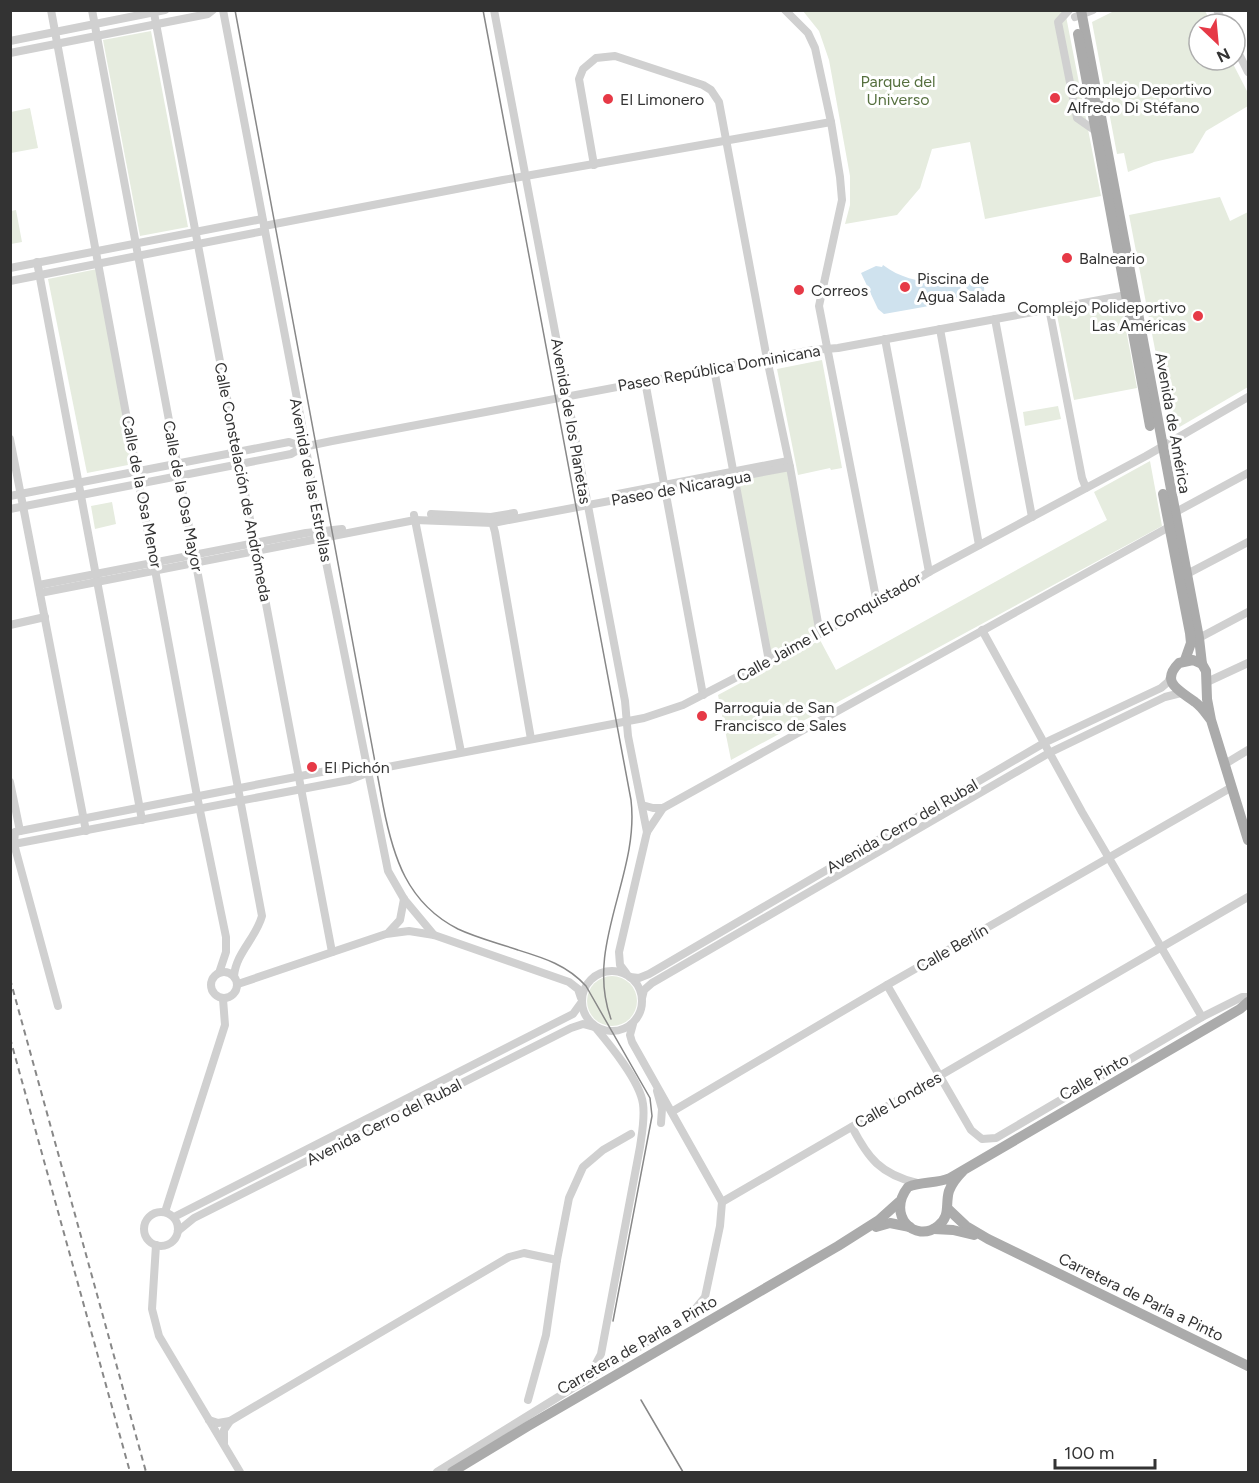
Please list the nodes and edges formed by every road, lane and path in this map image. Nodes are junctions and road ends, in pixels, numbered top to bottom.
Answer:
1 (51, 10) edge
2 (92, 10) edge
3 (165, 10) edge
4 (213, 10) edge
5 (223, 10) edge
6 (494, 10) edge
7 (785, 10) edge
8 (1093, 10) edge
9 (154, 13) junction
10 (1076, 13) edge
11 (95, 24) junction
12 (156, 24) junction
13 (56, 32) junction
14 (97, 36) junction
15 (10, 40) edge
16 (57, 44) junction
17 (10, 53) edge
18 (831, 122) junction
19 (1096, 132) junction
20 (727, 141) junction
21 (594, 165) junction
22 (526, 176) junction
23 (263, 225) junction
24 (195, 232) junction
25 (136, 243) junction
26 (198, 244) junction
27 (96, 251) junction
28 (138, 256) junction
29 (37, 262) junction
30 (99, 264) junction
31 (10, 268) edge
32 (40, 275) junction
33 (10, 281) edge
34 (1130, 294) junction
35 (1049, 308) junction
36 (995, 319) junction
37 (940, 329) junction
38 (885, 339) junction
39 (829, 348) junction
40 (766, 359) junction
41 (714, 369) junction
42 (645, 381) junction
43 (567, 396) junction
44 (1248, 397) edge
45 (10, 439) edge
46 (304, 446) junction
47 (1158, 449) junction
48 (237, 452) junction
49 (177, 464) junction
50 (239, 464) junction
51 (789, 464) junction
52 (138, 471) junction
53 (1248, 473) edge
54 (734, 475) junction
55 (179, 476) junction
56 (78, 483) junction
57 (140, 483) junction
58 (665, 488) junction
59 (1086, 488) junction
60 (21, 494) junction
61 (81, 495) junction
62 (10, 496) edge
63 (587, 502) junction
64 (23, 506) junction
65 (10, 509) edge
66 (1174, 513) junction
67 (1032, 517) junction
68 (415, 518) junction
69 (492, 520) junction
70 (1169, 527) junction
71 (321, 536) junction
72 (1248, 542) edge
73 (979, 545) junction
74 (255, 548) junction
75 (195, 559) junction
76 (156, 567) junction
77 (929, 572) junction
78 (1187, 574) junction
79 (97, 579) junction
80 (39, 589) junction
81 (877, 603) junction
82 (1248, 612) edge
83 (45, 617) junction
84 (10, 624) edge
85 (982, 630) junction
86 (820, 634) junction
87 (1199, 638) junction
88 (1185, 660) junction
89 (769, 661) junction
90 (1248, 663) edge
91 (1203, 665) junction
92 (1228, 672) junction
93 (1172, 673) junction
94 (1206, 684) junction
95 (1182, 693) junction
96 (703, 694) junction
97 (1211, 720) junction
98 (626, 721) junction
99 (531, 739) junction
100 (1044, 743) junction
101 (1248, 750) edge
102 (461, 752) junction
103 (1049, 753) junction
104 (1225, 764) junction
105 (367, 770) junction
106 (298, 776) junction
107 (10, 782) edge
108 (1232, 787) junction
109 (239, 788) junction
110 (301, 790) junction
111 (197, 796) junction
112 (241, 801) junction
113 (642, 805) junction
114 (139, 807) junction
115 (663, 807) junction
116 (200, 809) junction
117 (83, 819) junction
118 (142, 820) junction
119 (17, 831) junction
120 (86, 831) junction
121 (647, 832) junction
122 (1248, 840) edge
123 (14, 844) junction
124 (1110, 857) junction
125 (1248, 897) edge
126 (404, 899) junction
127 (386, 934) junction
128 (434, 934) junction
129 (1162, 947) junction
130 (332, 952) junction
131 (219, 973) junction
132 (629, 976) junction
133 (236, 980) junction
134 (887, 985) junction
135 (1248, 997) edge
136 (642, 998) junction
137 (223, 999) junction
138 (581, 1000) junction
139 (58, 1006) dead end
140 (1246, 1006) edge
141 (1202, 1017) junction
142 (633, 1024) junction
143 (595, 1027) junction
144 (940, 1075) junction
145 (655, 1084) junction
146 (673, 1111) junction
147 (661, 1123) dead end
148 (852, 1127) junction
149 (642, 1128) junction
150 (631, 1134) junction
151 (641, 1141) junction
152 (963, 1171) junction
153 (899, 1177) junction
154 (917, 1183) junction
155 (932, 1184) junction
156 (900, 1200) junction
157 (722, 1202) junction
158 (948, 1205) junction
159 (165, 1212) junction
160 (174, 1217) junction
161 (910, 1227) junction
162 (933, 1229) junction
163 (178, 1231) junction
164 (988, 1239) junction
165 (156, 1245) junction
166 (838, 1246) junction
167 (557, 1260) junction
168 (687, 1319) dead end
169 (647, 1342) dead end
170 (1248, 1366) edge
171 (582, 1382) junction
172 (528, 1400) dead end
173 (209, 1420) junction
174 (230, 1421) junction
175 (224, 1446) junction
176 (240, 1473) edge
177 (437, 1473) edge
178 (452, 1473) edge

1 - 13 street, Calle de la Osa Menor
2 - 11 street, Calle de la Osa Mayor
3 - 9 street
4 - 12 street
5 - 23 street, Avenida de las Estrellas
6 - 22 street, Avenida de los Planetas
7 - 18 street
8 - 10 street
9 - 11 street
9 - 12 street, Calle Constelación de Andrómeda
10 - 19 main road, Avenida de América
10 - 19 street
10 - 34 main road, Avenida de América
11 - 13 street
11 - 14 street, Calle de la Osa Mayor
12 - 14 street
12 - 24 street, Calle Constelación de Andrómeda
13 - 15 street
13 - 16 street, Calle de la Osa Menor
14 - 16 street
14 - 25 street, Calle de la Osa Mayor
16 - 17 street
16 - 27 street, Calle de la Osa Menor
18 - 20 street
18 - 39 street
19 - 34 main road, Avenida de América
20 - 21 street
20 - 21 street
20 - 40 street
21 - 22 street
22 - 23 street
22 - 43 street, Avenida de los Planetas
23 - 24 street
23 - 26 street
23 - 46 street, Avenida de las Estrellas
24 - 25 street
24 - 26 street, Calle Constelación de Andrómeda
25 - 27 street
25 - 28 street, Calle de la Osa Mayor
26 - 28 street
26 - 48 street, Calle Constelación de Andrómeda
27 - 29 street
27 - 30 street, Calle de la Osa Menor
28 - 30 street
28 - 49 street, Calle de la Osa Mayor
29 - 31 street
29 - 32 street
30 - 32 street
30 - 52 street, Calle de la Osa Menor
32 - 33 street
32 - 56 street
34 - 35 street, Paseo República Dominicana
34 - 47 main road, Avenida de América
35 - 36 street, Paseo República Dominicana
35 - 59 street
36 - 37 street, Paseo República Dominicana
36 - 67 street
37 - 38 street, Paseo República Dominicana
37 - 73 street
38 - 39 street, Paseo República Dominicana
38 - 77 street
39 - 40 street, Paseo República Dominicana
39 - 81 street
40 - 41 street, Paseo República Dominicana
40 - 51 street
41 - 42 street, Paseo República Dominicana
41 - 54 street
42 - 43 street, Paseo República Dominicana
42 - 58 street
43 - 46 street, Paseo República Dominicana
43 - 63 street, Avenida de los Planetas
44 - 47 street, Calle Jaime I El Conquistador
45 - 60 street
46 - 48 street, Paseo República Dominicana
46 - 50 street, Paseo República Dominicana
46 - 71 street, Avenida de las Estrellas
47 - 59 street, Calle Jaime I El Conquistador
47 - 66 main road, Avenida de América
47 - 70 main road, Avenida de América
48 - 49 street, Paseo República Dominicana
48 - 50 street, Calle Constelación de Andrómeda
49 - 52 street, Paseo República Dominicana
49 - 55 street, Calle de la Osa Mayor
50 - 55 street, Paseo República Dominicana
50 - 74 street, Calle Constelación de Andrómeda
51 - 54 street, Paseo de Nicaragua
51 - 86 street
52 - 56 street, Paseo República Dominicana
52 - 57 street, Calle de la Osa Menor
53 - 66 street
54 - 58 street, Paseo de Nicaragua
54 - 89 street
55 - 57 street, Paseo República Dominicana
55 - 75 street, Calle de la Osa Mayor
56 - 60 street, Paseo República Dominicana
56 - 61 street
57 - 61 street, Paseo República Dominicana
57 - 76 street, Calle de la Osa Menor
58 - 63 street, Paseo de Nicaragua
58 - 96 street
59 - 67 street, Calle Jaime I El Conquistador
60 - 62 street, Paseo República Dominicana
60 - 64 street
61 - 64 street, Paseo República Dominicana
61 - 79 street
63 - 69 street, Paseo de Nicaragua
63 - 98 street, Avenida de los Planetas
64 - 65 street, Paseo República Dominicana
64 - 80 street
66 - 78 main road, Avenida de América
67 - 73 street, Calle Jaime I El Conquistador
68 - 69 street, Paseo de Nicaragua
68 - 71 street, Paseo de Nicaragua
68 - 102 street
69 - 99 street
70 - 85 street
70 - 88 main road, Avenida de América
71 - 74 street, Paseo de Nicaragua
71 - 105 street, Avenida de las Estrellas
72 - 78 street
73 - 77 street, Calle Jaime I El Conquistador
74 - 75 street, Paseo de Nicaragua
74 - 106 street, Calle Constelación de Andrómeda
75 - 76 street, Paseo de Nicaragua
75 - 109 street, Calle de la Osa Mayor
76 - 79 street, Paseo de Nicaragua
76 - 111 street, Calle de la Osa Menor
77 - 81 street, Calle Jaime I El Conquistador
78 - 87 main road, Avenida de América
79 - 80 street, Paseo de Nicaragua
79 - 114 street
80 - 83 street
81 - 86 street, Calle Jaime I El Conquistador
82 - 87 street
83 - 84 street
83 - 117 street
85 - 100 street
85 - 115 street
86 - 89 street, Calle Jaime I El Conquistador
87 - 91 main road, Avenida de América
88 - 91 main road
88 - 93 main road
89 - 96 street, Calle Jaime I El Conquistador
90 - 92 street
91 - 92 street
91 - 94 main road
92 - 94 street
93 - 95 main road
93 - 100 street, Avenida Cerro del Rubal
94 - 95 main road
94 - 97 main road
95 - 97 main road
95 - 103 street, Avenida Cerro del Rubal
96 - 98 street, Calle Jaime I El Conquistador
97 - 104 main road
98 - 99 street, Calle Jaime I El Conquistador
98 - 113 street, Avenida de los Planetas
99 - 102 street, Calle Jaime I El Conquistador
100 - 103 street
100 - 132 street, Avenida Cerro del Rubal
101 - 104 street
102 - 105 street, Calle Jaime I El Conquistador
103 - 124 street
103 - 136 street, Avenida Cerro del Rubal
104 - 108 main road
105 - 106 street, Calle Jaime I El Conquistador
105 - 110 street, Calle Jaime I El Conquistador
105 - 126 street, Avenida de las Estrellas
106 - 109 street, Calle Jaime I El Conquistador
106 - 110 street, Calle Constelación de Andrómeda
107 - 119 street
108 - 122 main road
108 - 124 street, Calle Berlín
109 - 111 street, Calle Jaime I El Conquistador
109 - 112 street, Calle de la Osa Mayor
110 - 112 street, Calle Jaime I El Conquistador
110 - 130 street, Calle Constelación de Andrómeda
111 - 114 street, Calle Jaime I El Conquistador
111 - 116 street, Calle de la Osa Menor
112 - 116 street, Calle Jaime I El Conquistador
112 - 133 street, Calle de la Osa Mayor
113 - 115 street
113 - 121 street, Avenida de los Planetas
114 - 117 street, Calle Jaime I El Conquistador
114 - 118 street
115 - 121 street
116 - 118 street, Calle Jaime I El Conquistador
116 - 131 street, Calle de la Osa Menor
117 - 119 street, Calle Jaime I El Conquistador
117 - 120 street
118 - 120 street, Calle Jaime I El Conquistador
119 - 123 street
120 - 123 street, Calle Jaime I El Conquistador
121 - 132 street
123 - 139 street
124 - 129 street
124 - 134 street, Calle Berlín
125 - 129 street, Calle Londres
126 - 127 street
126 - 128 street, Avenida de las Estrellas
127 - 128 street
127 - 130 street
128 - 138 street
129 - 141 street
129 - 144 street, Calle Londres
130 - 133 street
131 - 133 street
131 - 137 street
132 - 136 street
132 - 138 street
133 - 137 street
134 - 144 street
134 - 146 street, Calle Berlín
135 - 141 street
136 - 142 street
137 - 159 street
138 - 143 street
138 - 160 street, Avenida Cerro del Rubal
140 - 152 main road, Calle Pinto
141 - 144 street
142 - 143 street
142 - 145 street
143 - 149 street
143 - 163 street, Avenida Cerro del Rubal
144 - 148 street, Calle Londres
145 - 146 street
145 - 147 street
146 - 157 street
148 - 153 street
148 - 157 street, Calle Londres
149 - 150 street
149 - 151 street
150 - 151 street
150 - 167 street
151 - 171 street
152 - 155 main road, Calle Pinto
152 - 158 main road
153 - 154 street
153 - 156 street
154 - 155 main road
154 - 156 main road
155 - 158 main road
156 - 161 main road
156 - 166 main road, Carretera de Parla a Pinto
157 - 168 street
158 - 162 main road
158 - 164 main road, Carretera de Parla a Pinto
159 - 160 street
159 - 165 street
160 - 163 street
161 - 162 main road
161 - 166 main road, Carretera de Parla a Pinto
162 - 164 main road, Carretera de Parla a Pinto
163 - 165 street
164 - 170 main road, Carretera de Parla a Pinto
165 - 173 street
166 - 178 main road, Carretera de Parla a Pinto
167 - 172 street
167 - 174 street
169 - 171 street
171 - 177 street
173 - 174 street
173 - 175 street
174 - 175 street
175 - 176 street

